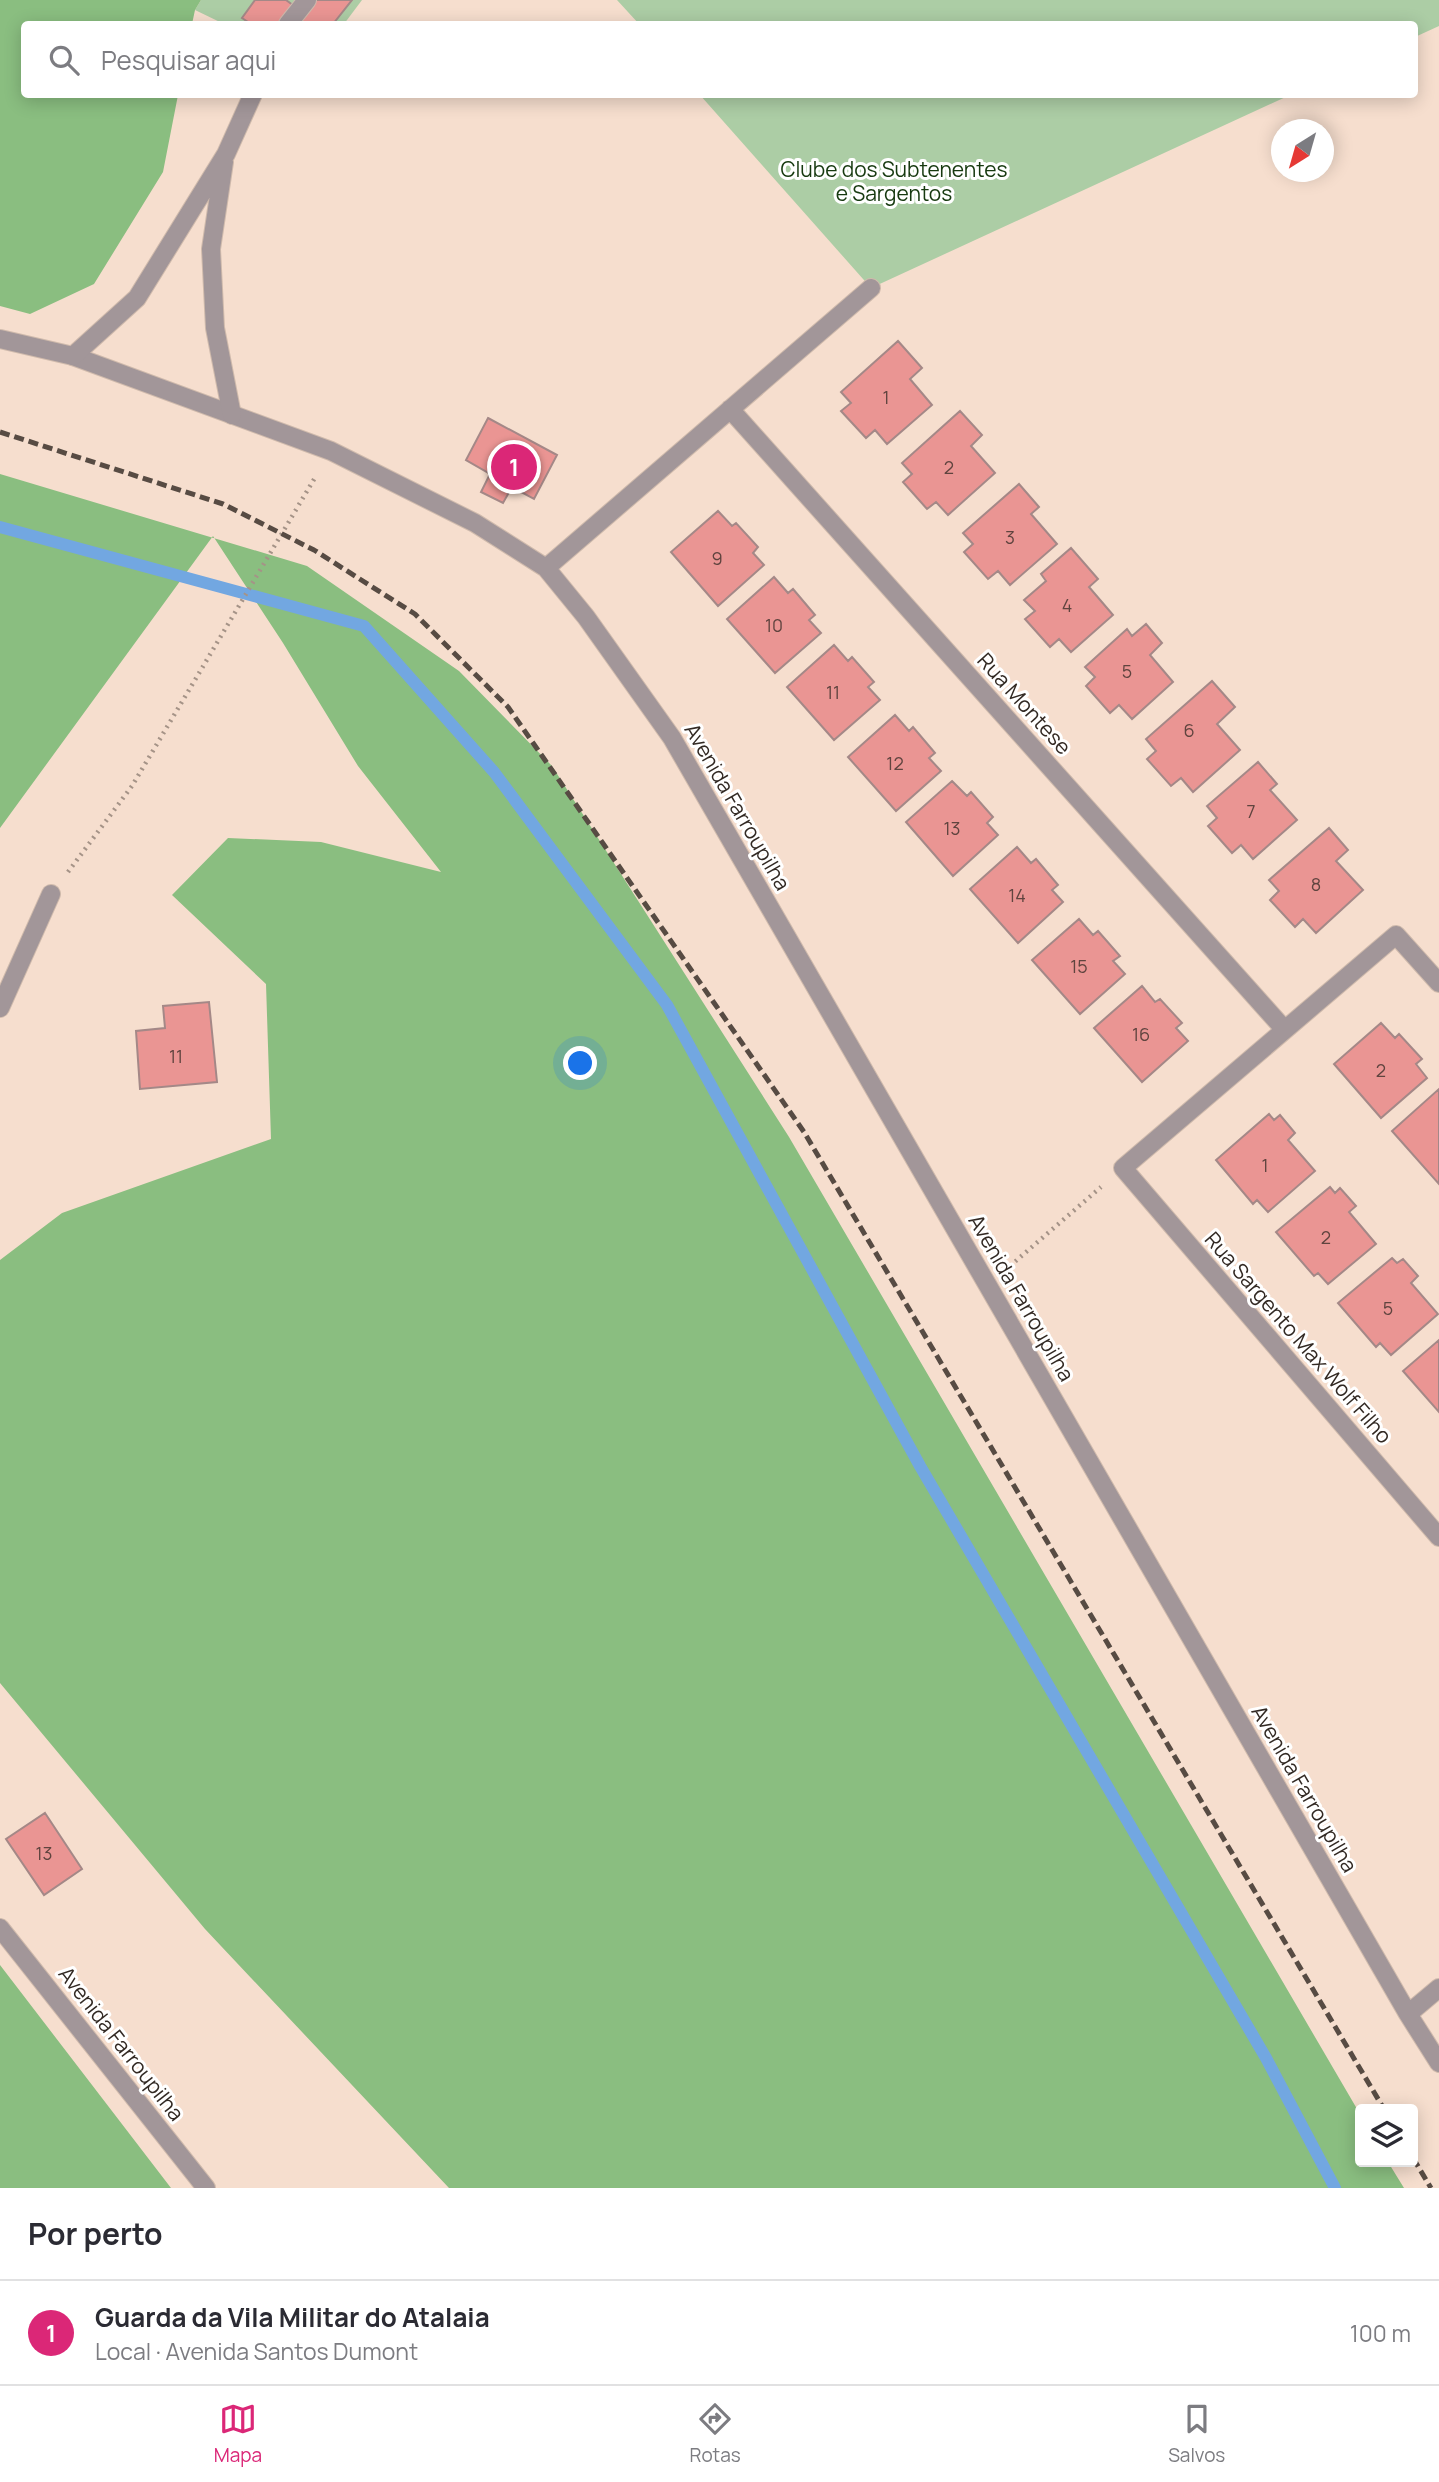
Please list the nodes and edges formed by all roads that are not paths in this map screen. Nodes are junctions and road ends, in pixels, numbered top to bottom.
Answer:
1 (307, 0) edge
2 (290, 21) edge
3 (251, 98) edge
4 (226, 154) junction
5 (871, 288) dead end
6 (0, 339) edge
7 (73, 356) junction
8 (730, 409) junction
9 (232, 415) junction
10 (546, 568) junction
11 (51, 894) road end
12 (1439, 983) edge
13 (0, 1008) edge
14 (1284, 1030) junction
15 (1439, 1537) edge
16 (0, 1928) edge
17 (1439, 1988) edge
18 (1408, 2014) junction
19 (1439, 2063) edge
20 (206, 2188) edge

1 - 2 street
3 - 4 street
4 - 7 street
4 - 9 street
5 - 8 street
6 - 7 street, Avenida Farroupilha
7 - 9 street, Avenida Farroupilha
8 - 10 street
8 - 14 street, Rua Montese
9 - 10 street, Avenida Farroupilha
10 - 18 street, Avenida Farroupilha
11 - 13 street
12 - 14 street
14 - 15 street, Rua Sargento Max Wolf Filho
16 - 20 street, Avenida Farroupilha
17 - 18 street
18 - 19 street, Avenida Farroupilha

